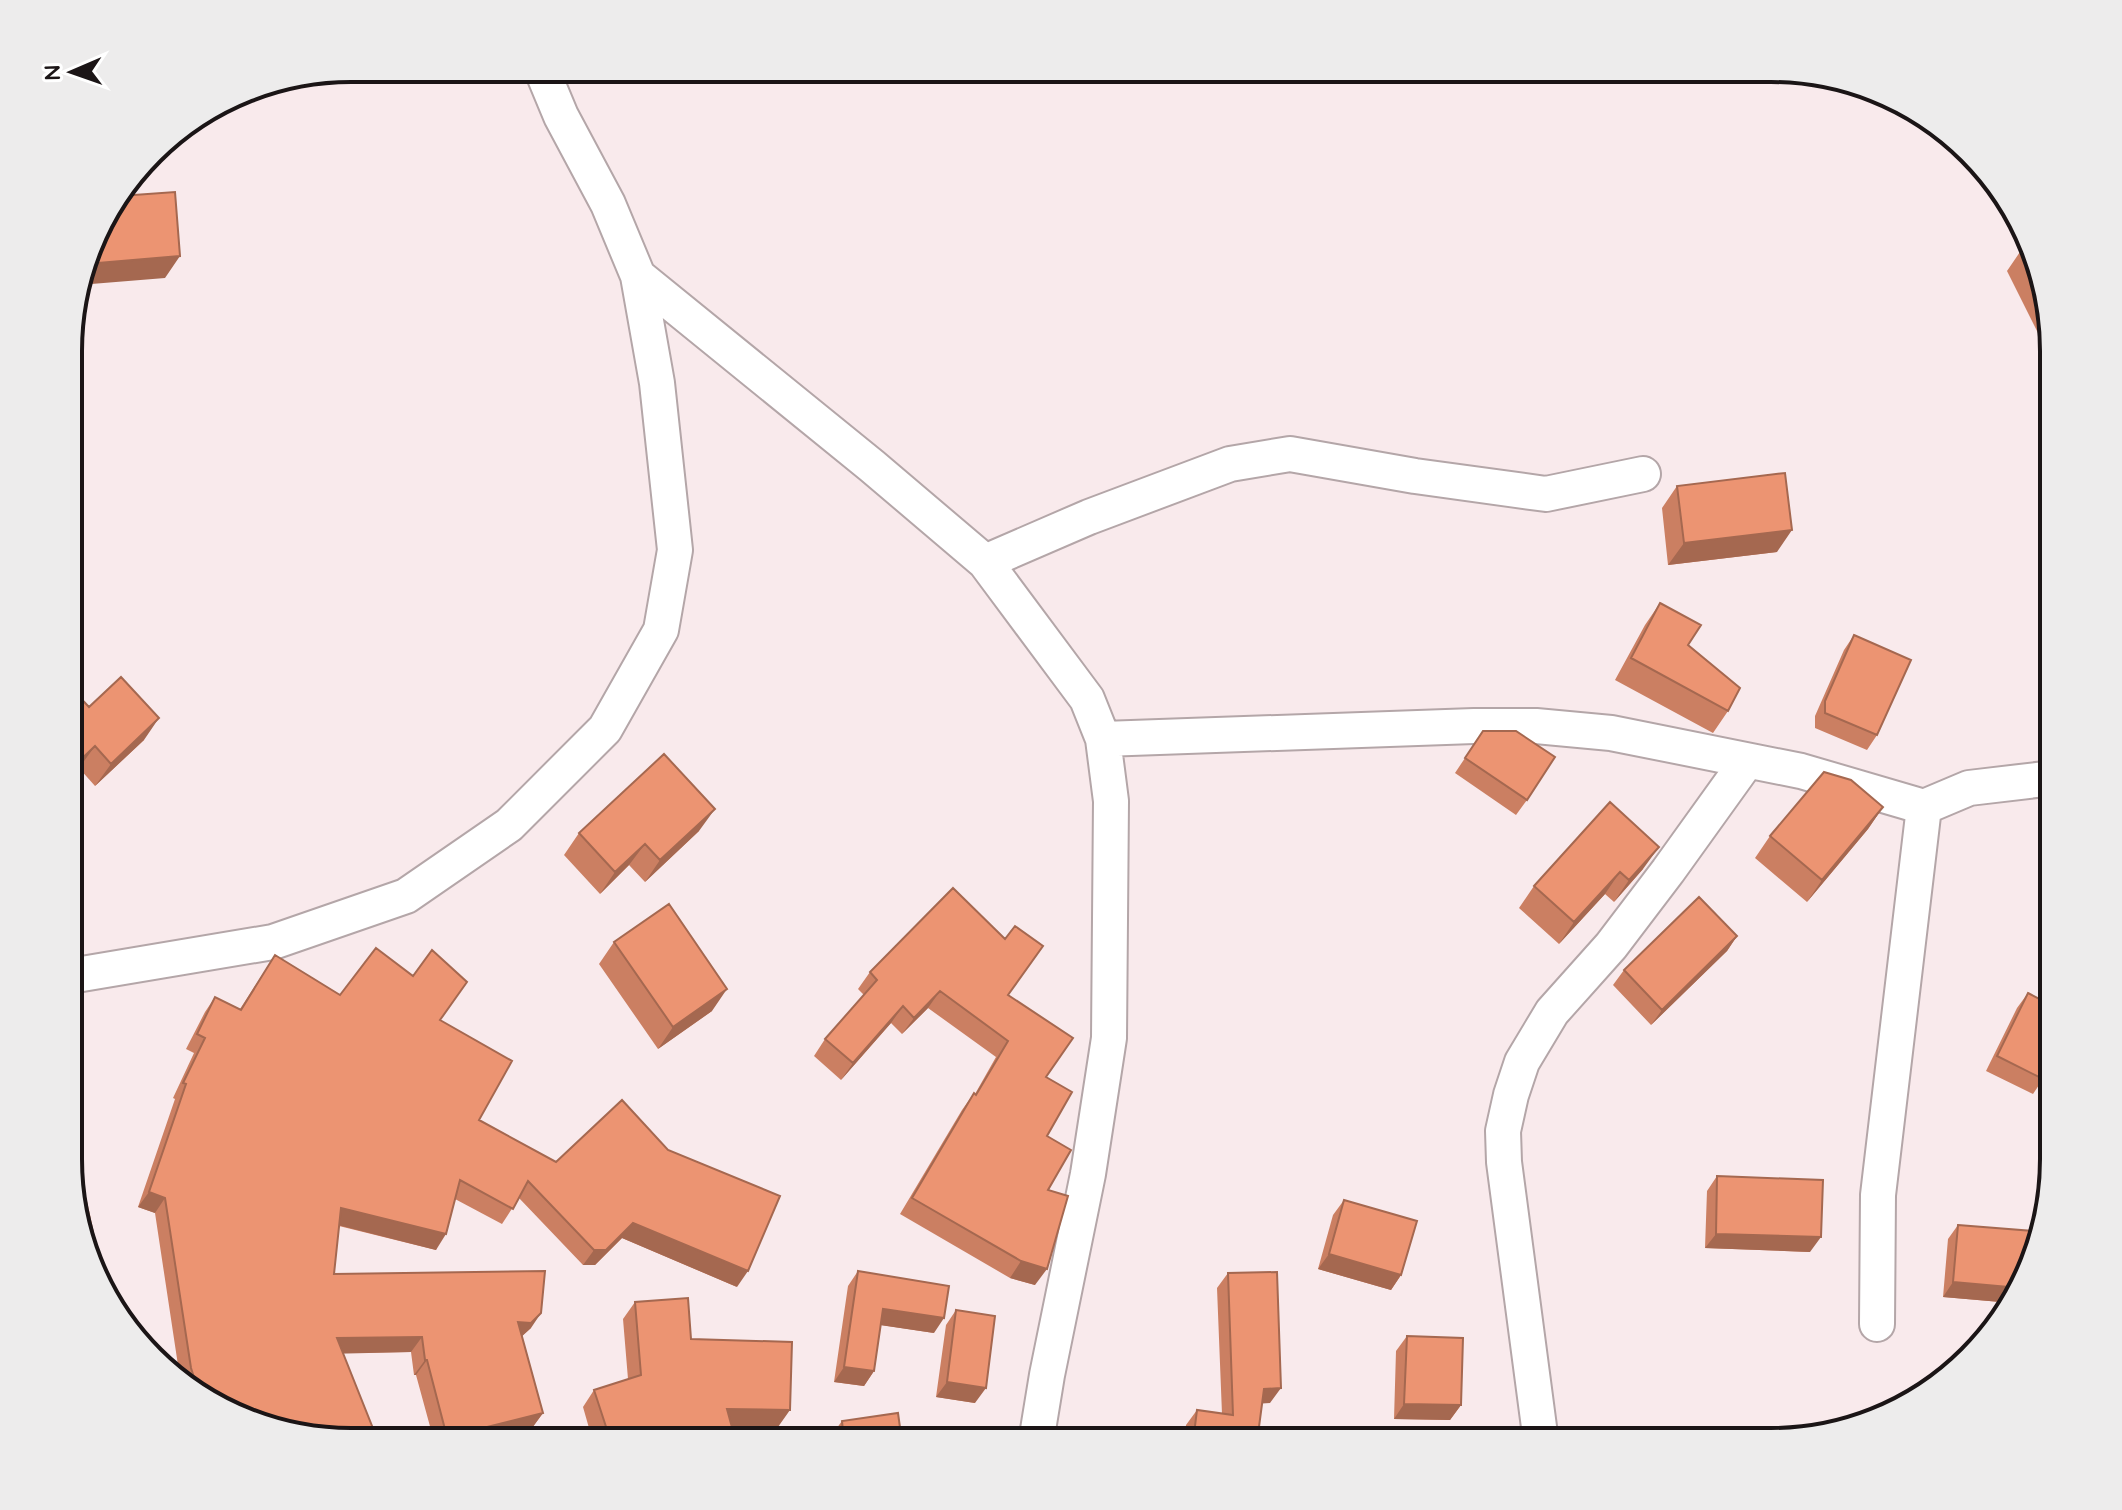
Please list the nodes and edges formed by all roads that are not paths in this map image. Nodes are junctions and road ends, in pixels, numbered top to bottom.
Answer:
1 (547, 82) edge
2 (638, 276) junction
3 (1643, 474) dead end
4 (985, 562) junction
5 (1103, 739) junction
6 (1747, 761) junction
7 (2039, 780) edge
8 (1924, 807) junction
9 (83, 974) edge
10 (1877, 1324) dead end
11 (1038, 1427) edge
12 (1539, 1428) edge

1 - 2 street
2 - 4 street
2 - 9 street
3 - 4 street
4 - 5 street
5 - 6 street
5 - 11 street
6 - 8 street
6 - 12 street
7 - 8 street
8 - 10 street

